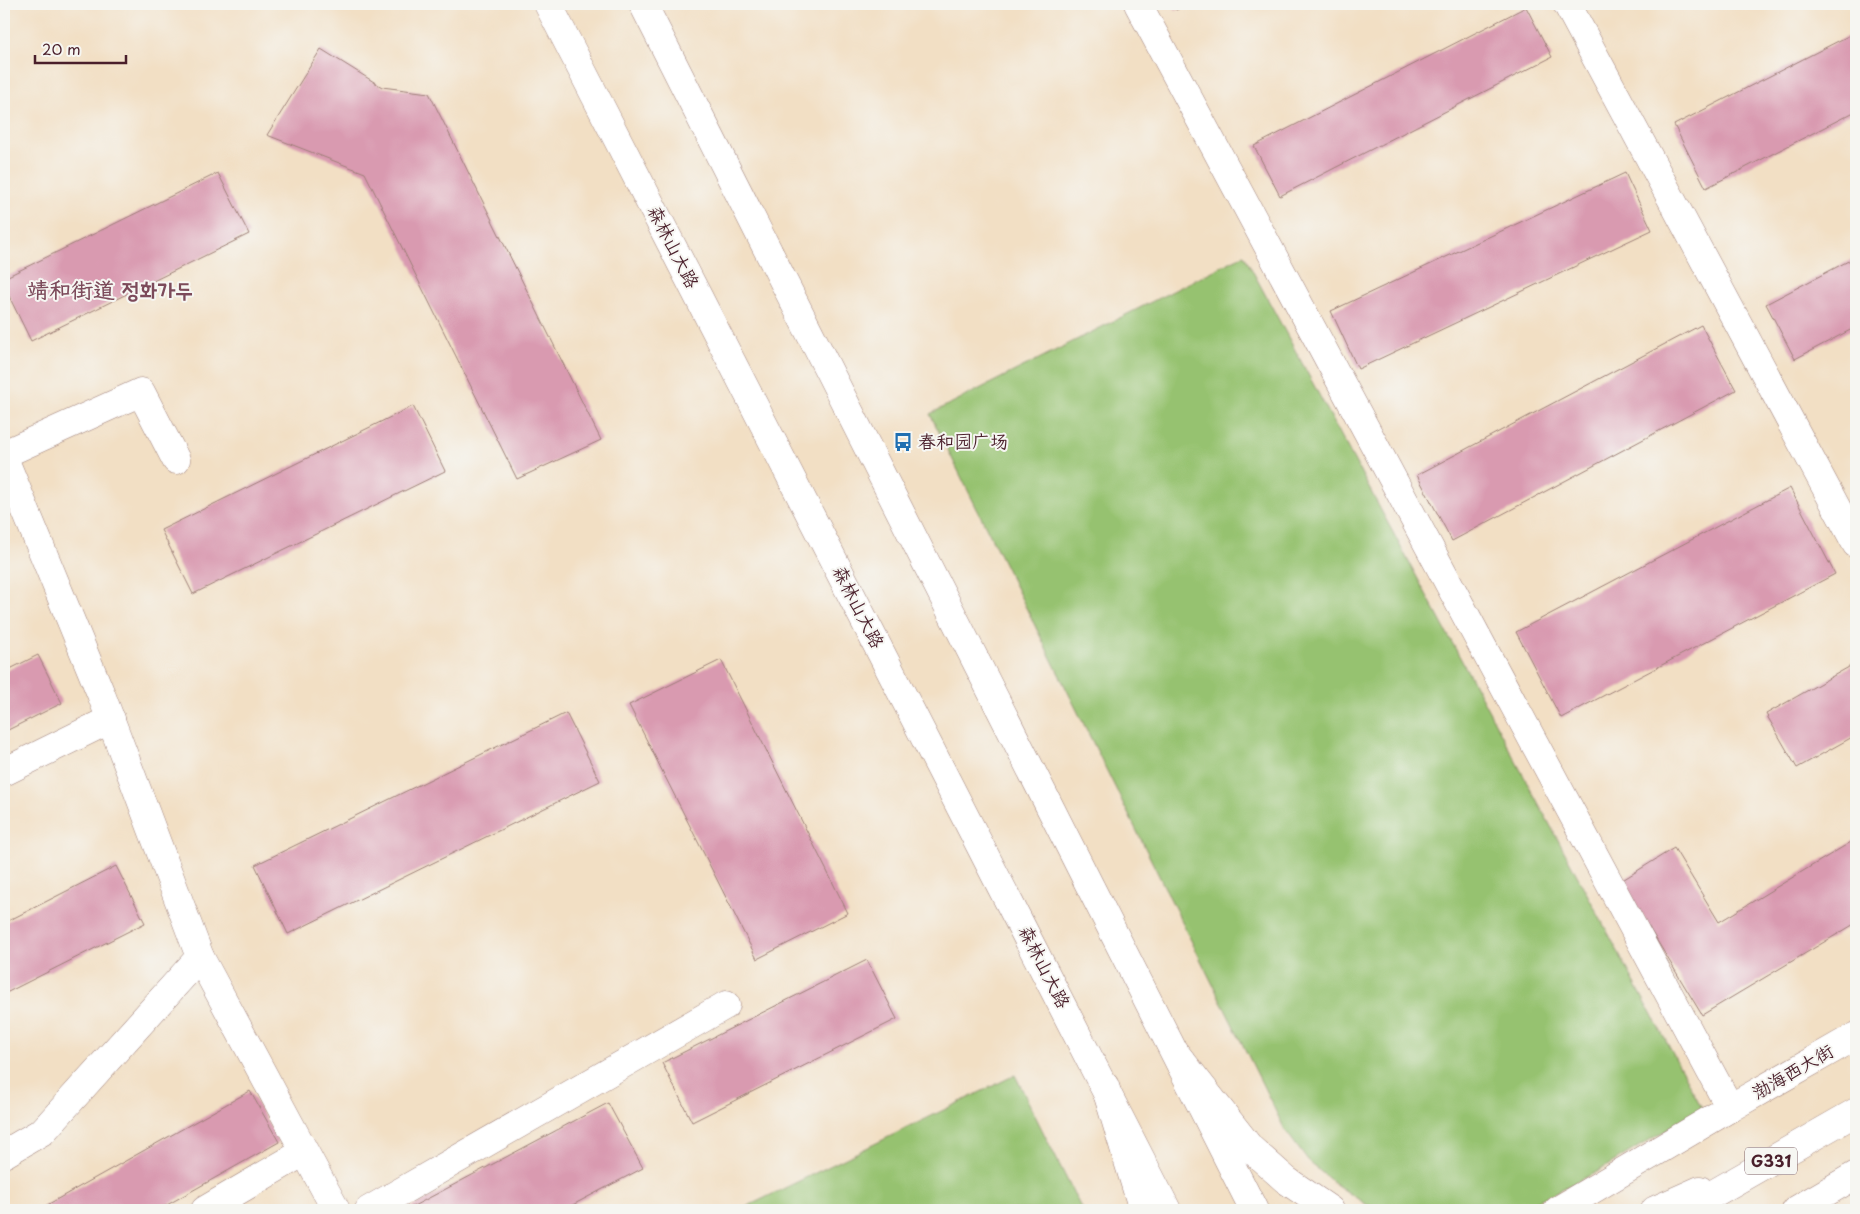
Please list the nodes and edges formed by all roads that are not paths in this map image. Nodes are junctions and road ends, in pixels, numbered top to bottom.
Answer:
1 (548, 4) edge
2 (642, 4) edge
3 (1138, 4) edge
4 (1567, 4) edge
5 (4, 454) edge
6 (4, 458) edge
7 (176, 460) dead end
8 (1856, 544) edge
9 (111, 719) junction
10 (4, 772) edge
11 (200, 957) junction
12 (726, 1005) dead end
13 (1856, 1036) edge
14 (1176, 1054) junction
15 (1105, 1086) junction
16 (1730, 1108) junction
17 (1856, 1112) edge
18 (1792, 1148) junction
19 (304, 1152) junction
20 (4, 1154) edge
21 (1856, 1175) edge
22 (204, 1210) edge
23 (336, 1210) edge
24 (369, 1210) edge
25 (1143, 1210) edge
26 (1167, 1210) edge
27 (1254, 1210) edge
28 (1330, 1210) edge
29 (1558, 1210) edge
30 (1655, 1210) edge
31 (1685, 1210) edge
32 (1796, 1210) edge

1 - 15 main road, 森林山大路
2 - 14 main road
3 - 16 main road
4 - 8 main road
5 - 7 main road
6 - 9 main road
9 - 10 main road
9 - 11 main road
11 - 19 main road
11 - 20 main road
12 - 24 main road
13 - 16 main road, 渤海西大街
14 - 27 main road
14 - 28 main road
15 - 25 main road
15 - 26 main road, 森林山大路
16 - 29 main road, 渤海西大街
17 - 18 main road, G331
18 - 30 main road
18 - 31 main road, G331
19 - 22 main road
19 - 23 main road
21 - 32 main road

